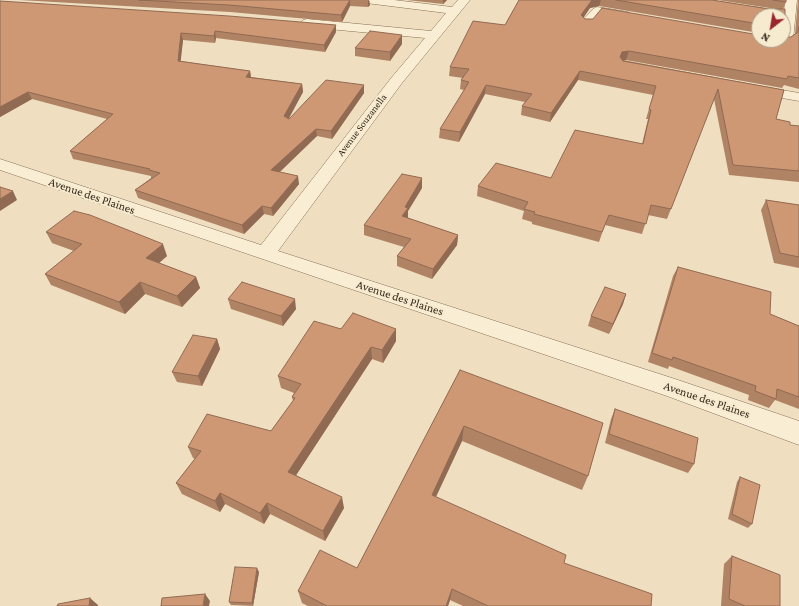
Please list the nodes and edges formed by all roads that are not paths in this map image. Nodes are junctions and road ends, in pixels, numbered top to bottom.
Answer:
1 (366, 0) edge
2 (460, 5) edge
3 (742, 9) edge
4 (751, 10) edge
5 (642, 18) edge
6 (293, 22) edge
7 (587, 23) edge
8 (434, 35) junction
9 (739, 86) edge
10 (799, 97) edge
11 (10, 168) edge
12 (0, 183) edge
13 (265, 254) junction
14 (799, 433) edge

1 - 2 street
2 - 8 street, Avenue Souzanella
3 - 4 street
5 - 7 street
6 - 8 street
8 - 13 street, Avenue Souzanella
9 - 10 street
11 - 12 street
11 - 13 street, Avenue des Plaines
13 - 14 street, Avenue des Plaines

